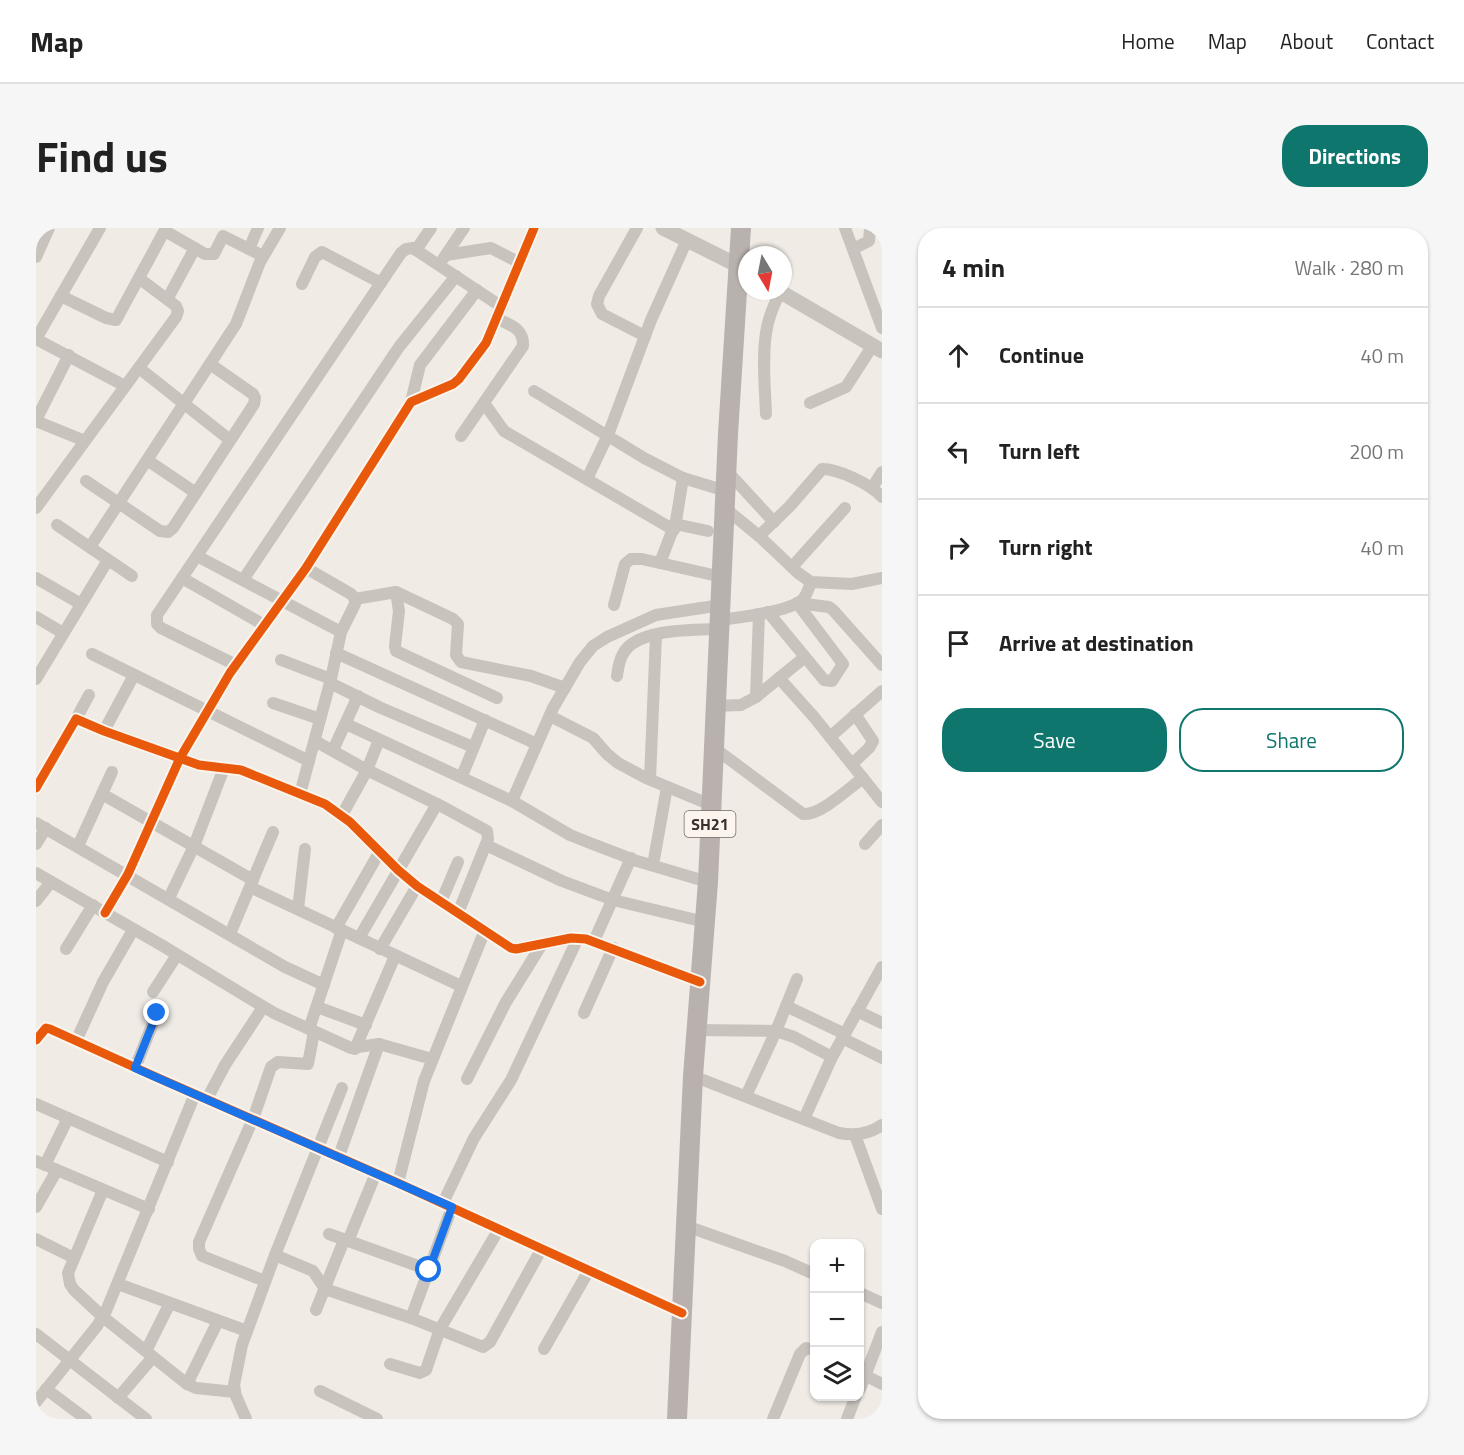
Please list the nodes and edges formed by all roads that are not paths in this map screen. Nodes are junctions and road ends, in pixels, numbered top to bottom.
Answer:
1 (50, 228) edge
2 (100, 228) edge
3 (258, 228) edge
4 (280, 228) edge
5 (431, 228) edge
6 (464, 228) edge
7 (534, 228) edge
8 (637, 228) edge
9 (663, 228) edge
10 (741, 228) edge
11 (845, 228) edge
12 (870, 228) edge
13 (166, 230) edge
14 (224, 232) edge
15 (687, 240) junction
16 (742, 246) edge
17 (195, 248) junction
18 (249, 249) junction
19 (853, 249) junction
20 (416, 250) junction
21 (263, 256) junction
22 (36, 257) edge
23 (443, 260) junction
24 (520, 263) junction
25 (738, 265) edge
26 (456, 276) junction
27 (140, 279) junction
28 (381, 283) junction
29 (302, 284) dead end
30 (477, 290) junction
31 (61, 296) junction
32 (168, 298) junction
33 (792, 299) edge
34 (740, 300) edge
35 (776, 300) edge
36 (500, 313) junction
37 (882, 328) edge
38 (645, 336) junction
39 (36, 339) edge
40 (877, 348) edge
41 (69, 355) junction
42 (210, 364) junction
43 (139, 368) junction
44 (125, 386) junction
45 (534, 391) dead end
46 (411, 402) junction
47 (484, 403) junction
48 (184, 404) junction
49 (810, 404) dead end
50 (766, 414) dead end
51 (36, 421) edge
52 (608, 435) junction
53 (461, 436) dead end
54 (230, 440) junction
55 (85, 441) junction
56 (147, 460) junction
57 (727, 471) junction
58 (882, 472) edge
59 (683, 478) junction
60 (587, 479) junction
61 (86, 481) dead end
62 (872, 488) junction
63 (196, 493) junction
64 (882, 497) edge
65 (726, 500) junction
66 (120, 502) junction
67 (37, 504) edge
68 (845, 508) dead end
69 (774, 522) junction
70 (57, 525) dead end
71 (674, 527) junction
72 (708, 531) dead end
73 (759, 536) junction
74 (90, 548) junction
75 (197, 556) junction
76 (108, 560) junction
77 (660, 563) junction
78 (792, 567) junction
79 (306, 568) junction
80 (132, 576) dead end
81 (722, 577) junction
82 (36, 578) edge
83 (182, 578) junction
84 (882, 578) edge
85 (243, 580) junction
86 (811, 582) junction
87 (396, 592) junction
88 (355, 599) junction
89 (283, 601) junction
90 (797, 603) junction
91 (81, 604) junction
92 (614, 605) dead end
93 (764, 613) junction
94 (36, 617) edge
95 (721, 618) junction
96 (264, 625) junction
97 (341, 632) junction
98 (63, 633) junction
99 (656, 635) junction
100 (336, 653) junction
101 (92, 654) dead end
102 (805, 657) junction
103 (41, 660) edge
104 (281, 660) dead end
105 (236, 664) junction
106 (882, 665) edge
107 (134, 675) junction
108 (616, 676) dead end
109 (779, 678) junction
110 (36, 680) edge
111 (331, 681) junction
112 (565, 688) junction
113 (882, 691) edge
114 (89, 695) dead end
115 (358, 696) junction
116 (756, 697) junction
117 (496, 698) dead end
118 (273, 703) dead end
119 (716, 706) junction
120 (207, 712) junction
121 (855, 714) junction
122 (550, 716) junction
123 (76, 719) junction
124 (320, 719) junction
125 (485, 720) junction
126 (346, 724) junction
127 (104, 731) junction
128 (830, 737) junction
129 (379, 740) junction
130 (315, 741) junction
131 (537, 744) junction
132 (473, 747) junction
133 (713, 747) junction
134 (333, 750) junction
135 (180, 758) junction
136 (309, 761) junction
137 (852, 764) junction
138 (224, 768) junction
139 (367, 770) junction
140 (112, 772) dead end
141 (462, 776) junction
142 (863, 778) junction
143 (650, 779) junction
144 (667, 787) junction
145 (36, 788) edge
146 (102, 794) junction
147 (300, 794) junction
148 (512, 801) junction
149 (882, 802) edge
150 (437, 804) junction
151 (711, 805) junction
152 (342, 815) junction
153 (152, 822) junction
154 (41, 825) edge
155 (882, 825) edge
156 (273, 832) dead end
157 (36, 844) edge
158 (866, 844) dead end
159 (486, 845) junction
160 (78, 846) junction
161 (194, 846) junction
162 (305, 849) dead end
163 (380, 851) junction
164 (632, 858) junction
165 (458, 862) dead end
166 (652, 865) junction
167 (398, 870) junction
168 (36, 873) edge
169 (128, 874) junction
170 (51, 882) junction
171 (708, 882) junction
172 (251, 883) junction
173 (417, 886) junction
174 (169, 898) junction
175 (613, 900) junction
176 (36, 901) edge
177 (441, 902) junction
178 (93, 905) junction
179 (298, 909) junction
180 (105, 913) junction
181 (458, 913) junction
182 (705, 922) junction
183 (339, 929) junction
184 (133, 930) junction
185 (485, 930) junction
186 (230, 934) junction
187 (578, 938) junction
188 (359, 939) junction
189 (594, 941) junction
190 (542, 944) junction
191 (613, 948) junction
192 (66, 949) dead end
193 (380, 949) junction
194 (177, 955) junction
195 (395, 956) junction
196 (882, 967) edge
197 (797, 979) dead end
198 (700, 982) junction
199 (324, 986) junction
200 (462, 986) junction
201 (153, 992) dead end
202 (786, 1006) junction
203 (263, 1007) junction
204 (317, 1007) junction
205 (857, 1011) junction
206 (157, 1013) dead end
207 (584, 1013) dead end
208 (882, 1023) edge
209 (366, 1025) junction
210 (311, 1030) junction
211 (696, 1030) junction
212 (776, 1031) junction
213 (844, 1036) junction
214 (36, 1040) edge
215 (76, 1041) junction
216 (379, 1044) junction
217 (355, 1049) junction
218 (832, 1057) junction
219 (882, 1058) edge
220 (432, 1059) junction
221 (135, 1068) junction
222 (693, 1076) junction
223 (467, 1079) dead end
224 (342, 1088) dead end
225 (195, 1094) junction
226 (746, 1096) junction
227 (207, 1099) junction
228 (36, 1104) edge
229 (68, 1118) junction
230 (253, 1119) junction
231 (804, 1119) junction
232 (882, 1125) edge
233 (855, 1135) junction
234 (318, 1147) junction
235 (339, 1156) junction
236 (168, 1162) junction
237 (46, 1166) edge
238 (376, 1173) junction
239 (870, 1175) junction
240 (882, 1181) edge
241 (398, 1183) junction
242 (102, 1190) junction
243 (448, 1205) junction
244 (36, 1207) edge
245 (149, 1209) junction
246 (882, 1209) edge
247 (686, 1226) junction
248 (499, 1229) junction
249 (329, 1234) dead end
250 (36, 1239) edge
251 (346, 1240) junction
252 (542, 1248) junction
253 (275, 1255) junction
254 (74, 1258) junction
255 (429, 1270) junction
256 (589, 1270) junction
257 (810, 1272) edge
258 (265, 1281) junction
259 (118, 1284) junction
260 (324, 1288) junction
261 (864, 1294) edge
262 (881, 1300) edge
263 (170, 1303) junction
264 (316, 1310) dead end
265 (682, 1313) junction
266 (103, 1317) junction
267 (411, 1318) junction
268 (218, 1321) junction
269 (440, 1329) junction
270 (247, 1331) junction
271 (882, 1332) edge
272 (36, 1334) edge
273 (544, 1349) dead end
274 (810, 1349) edge
275 (149, 1354) junction
276 (69, 1359) junction
277 (390, 1364) dead end
278 (864, 1370) edge
279 (864, 1375) edge
280 (187, 1384) junction
281 (882, 1384) edge
282 (46, 1389) junction
283 (320, 1391) dead end
284 (235, 1392) junction
285 (118, 1398) junction
286 (854, 1401) edge
287 (36, 1402) edge
288 (356, 1414) edge
289 (86, 1419) edge
290 (146, 1419) edge
291 (246, 1419) edge
292 (377, 1419) edge
293 (677, 1419) edge
294 (773, 1419) edge
295 (847, 1419) edge

1 - 22 street
2 - 31 street
3 - 18 street
4 - 21 street
5 - 20 street
6 - 23 street
7 - 24 street
8 - 38 street
9 - 15 street
10 - 16 main road, SH21
11 - 19 street
12 - 19 street
13 - 17 street
13 - 27 street
14 - 17 street
14 - 18 street
15 - 25 street
15 - 38 street
17 - 32 street
18 - 21 street
19 - 37 street
20 - 23 street
20 - 28 street
21 - 42 street
23 - 24 street
23 - 26 street
24 - 36 street
26 - 30 street
26 - 85 street
27 - 31 street
27 - 32 street
28 - 29 street
28 - 75 street
30 - 36 street
30 - 46 street
31 - 39 street
32 - 43 street
33 - 40 street
34 - 57 main road, SH21
35 - 50 street
36 - 46 street
36 - 47 street
38 - 52 street
39 - 41 street
40 - 49 street
41 - 44 street
41 - 51 street
42 - 48 street
42 - 54 street
43 - 44 street
43 - 48 street
44 - 55 street
45 - 52 street
46 - 79 street
47 - 53 street
47 - 60 street
48 - 54 street
48 - 56 street
51 - 55 street
52 - 59 street
52 - 60 street
54 - 63 street
55 - 67 street
56 - 63 street
56 - 66 street
57 - 65 main road, SH21
57 - 69 street
58 - 62 street
59 - 65 street
59 - 71 street
60 - 71 street
61 - 66 street
62 - 64 street
62 - 69 street
63 - 66 street
65 - 73 street
65 - 81 main road, SH21
66 - 74 street
68 - 78 street
69 - 73 street
70 - 74 street
71 - 72 street
71 - 77 street
73 - 78 street
74 - 76 street
75 - 83 street
75 - 85 street
76 - 80 street
76 - 91 street
77 - 81 street
77 - 92 street
78 - 86 street
79 - 88 street
79 - 89 street
81 - 95 main road, SH21
82 - 91 street
83 - 96 street
83 - 105 street
84 - 86 street
85 - 89 street
86 - 90 street
87 - 88 street
87 - 112 street
87 - 117 street
88 - 97 street
89 - 96 street
89 - 97 street
90 - 93 street
90 - 102 street
90 - 106 street
91 - 98 street
93 - 95 street
93 - 102 street
93 - 116 street
94 - 98 street
95 - 99 street
95 - 112 street
95 - 119 main road, SH21
96 - 105 street
97 - 100 street
98 - 103 street
99 - 108 street
99 - 143 street
100 - 111 street
100 - 125 street
101 - 107 street
102 - 109 street
103 - 110 street
104 - 111 street
105 - 120 street
107 - 120 street
107 - 127 street
109 - 116 street
109 - 128 street
111 - 115 street
111 - 124 street
112 - 122 street
113 - 121 street
114 - 123 street
115 - 126 street
115 - 132 street
116 - 119 street
118 - 124 street
119 - 133 main road, SH21
120 - 135 street
120 - 136 street
121 - 128 street
121 - 137 street
122 - 131 street
122 - 143 street
123 - 127 street
123 - 145 street
124 - 130 street
125 - 131 street
125 - 132 street
126 - 129 street
126 - 134 street
127 - 135 street
128 - 137 street
129 - 139 street
129 - 141 street
130 - 134 street
130 - 136 street
131 - 148 street
132 - 141 street
133 - 142 street
133 - 151 main road, SH21
134 - 139 street
135 - 138 street
135 - 153 street
136 - 147 street
137 - 142 street
138 - 147 street
138 - 161 street
139 - 150 street
139 - 152 street
140 - 146 street
141 - 148 street
142 - 149 street
143 - 144 street
144 - 151 street
144 - 166 street
146 - 153 street
146 - 160 street
147 - 152 street
148 - 164 street
150 - 159 street
150 - 167 street
151 - 171 main road, SH21
152 - 163 street
153 - 161 street
153 - 169 street
154 - 157 street
154 - 160 street
155 - 158 street
156 - 172 street
159 - 175 street
159 - 181 street
160 - 169 street
161 - 172 street
161 - 174 street
162 - 179 street
163 - 167 street
163 - 183 street
164 - 166 street
164 - 175 street
165 - 177 street
166 - 171 street
167 - 173 street
167 - 188 street
168 - 170 street
169 - 174 street
169 - 180 street
170 - 176 street
170 - 178 street
171 - 182 main road, SH21
172 - 179 street
172 - 186 street
173 - 177 street
173 - 193 street
174 - 186 street
175 - 182 street
175 - 189 street
177 - 181 street
178 - 180 street
178 - 192 street
179 - 183 street
180 - 184 street
181 - 185 street
182 - 198 main road, SH21
183 - 188 street
183 - 199 street
184 - 194 street
184 - 215 street
185 - 190 street
185 - 200 street
186 - 199 street
187 - 189 street
187 - 190 street
187 - 243 street
188 - 193 street
189 - 191 street
190 - 223 street
191 - 198 street
191 - 207 street
193 - 195 street
194 - 201 street
194 - 203 street
195 - 200 street
195 - 209 street
196 - 205 street
197 - 202 street
198 - 211 main road, SH21
199 - 204 street
200 - 220 street
202 - 212 street
202 - 213 street
203 - 210 street
203 - 227 street
204 - 209 street
204 - 210 street
205 - 208 street
205 - 213 street
206 - 221 street
209 - 217 street
210 - 217 street
210 - 230 street
211 - 212 street
211 - 222 main road, SH21
212 - 218 street
212 - 226 street
213 - 218 street
213 - 219 street
214 - 215 street
215 - 221 street
216 - 217 street
216 - 220 street
216 - 235 street
218 - 231 street
220 - 241 street
221 - 225 street
222 - 226 street
222 - 247 main road, SH21
224 - 234 street
225 - 227 street
225 - 236 street
226 - 231 street
227 - 230 street
228 - 229 street
229 - 236 street
229 - 237 street
230 - 234 street
230 - 258 street
231 - 233 street
232 - 233 street
233 - 239 street
234 - 235 street
234 - 253 street
235 - 238 street
236 - 245 street
237 - 242 street
237 - 244 street
238 - 241 street
238 - 251 street
239 - 240 street
239 - 246 street
241 - 243 street
242 - 245 street
242 - 254 street
243 - 248 street
243 - 255 street
245 - 259 street
247 - 257 street
247 - 265 main road, SH21
248 - 252 street
248 - 269 street
249 - 251 street
250 - 254 street
251 - 255 street
251 - 260 street
252 - 256 street
252 - 269 street
253 - 258 street
253 - 260 street
254 - 266 street
255 - 267 street
256 - 265 street
256 - 273 street
258 - 270 street
259 - 263 street
259 - 266 street
260 - 264 street
260 - 267 street
261 - 262 street
263 - 268 street
263 - 275 street
265 - 293 main road, SH21
266 - 275 street
266 - 276 street
267 - 269 street
268 - 270 street
268 - 280 street
269 - 277 street
270 - 284 street
271 - 278 street
272 - 276 street
274 - 294 street
275 - 280 street
275 - 285 street
276 - 282 street
276 - 285 street
279 - 281 street
280 - 284 street
282 - 287 street
282 - 289 street
283 - 288 street
284 - 291 street
285 - 290 street
286 - 295 street
288 - 292 street

